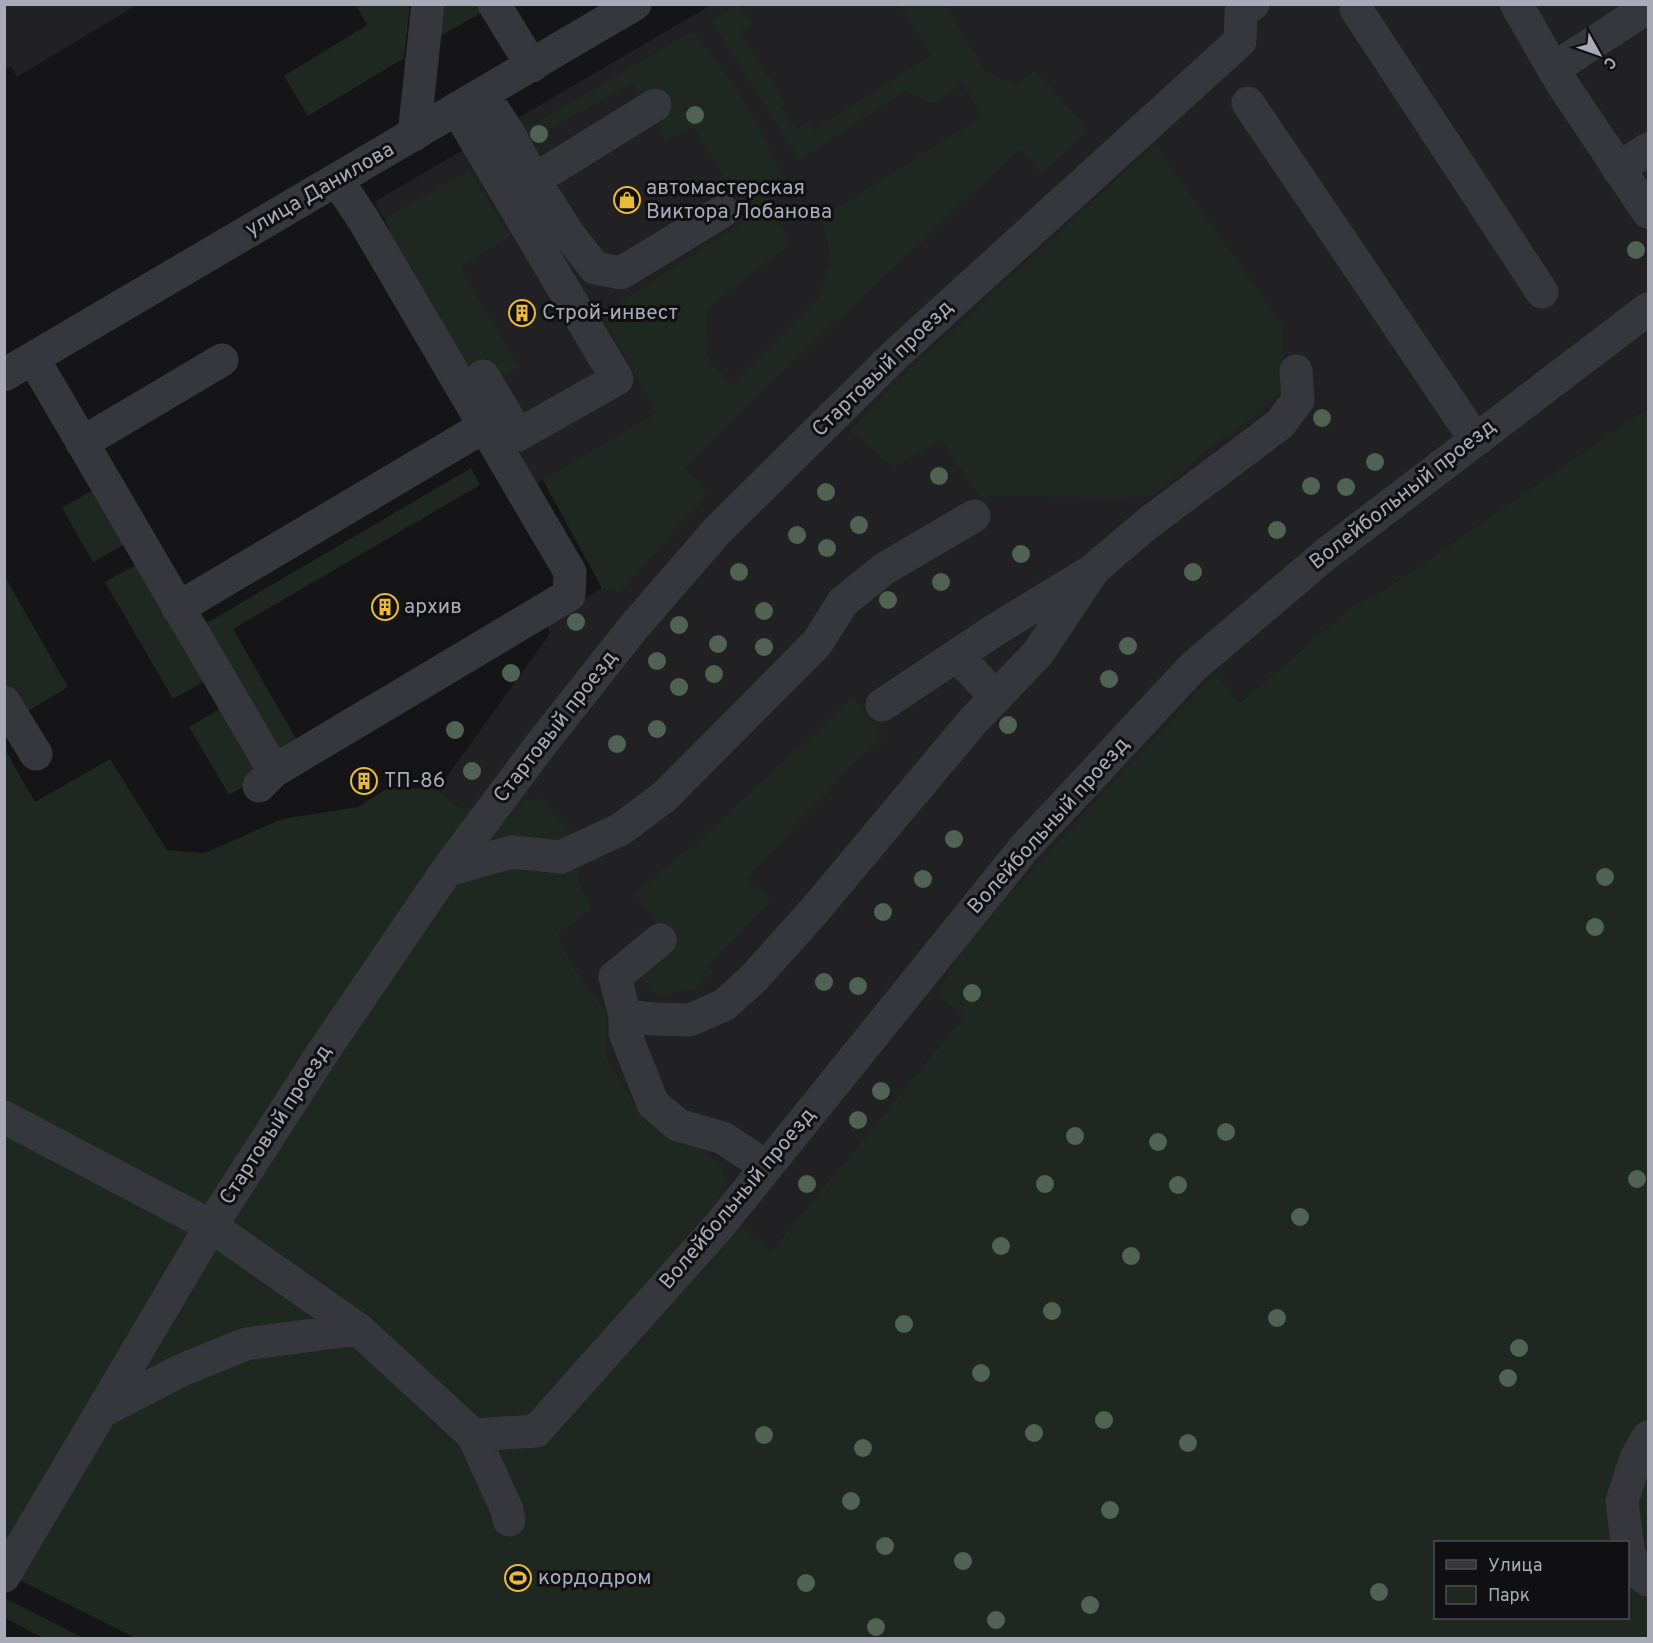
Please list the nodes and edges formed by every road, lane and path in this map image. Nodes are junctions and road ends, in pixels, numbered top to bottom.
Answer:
1 (428, 4) edge
2 (494, 4) edge
3 (635, 4) edge
4 (1357, 4) edge
5 (1516, 4) edge
6 (1242, 7) edge
7 (1648, 7) edge
8 (532, 66) junction
9 (1553, 69) junction
10 (470, 102) junction
11 (1248, 103) dead end
12 (656, 105) dead end
13 (414, 135) junction
14 (1648, 149) edge
15 (1618, 169) junction
16 (337, 180) junction
17 (534, 180) junction
18 (723, 211) dead end
19 (1648, 212) edge
20 (1542, 292) dead end
21 (1648, 309) edge
22 (33, 358) junction
23 (222, 360) dead end
24 (1296, 371) dead end
25 (4, 375) edge
26 (483, 375) dead end
27 (485, 426) junction
28 (1476, 439) junction
29 (82, 443) junction
30 (974, 516) dead end
31 (1094, 569) junction
32 (178, 608) junction
33 (957, 655) junction
34 (996, 698) junction
35 (4, 702) edge
36 (882, 705) dead end
37 (36, 754) dead end
38 (447, 870) junction
39 (660, 940) dead end
40 (625, 1016) junction
41 (4, 1117) edge
42 (766, 1167) junction
43 (211, 1226) junction
44 (358, 1329) junction
45 (104, 1410) junction
46 (473, 1435) junction
47 (1648, 1437) edge
48 (509, 1520) dead end
49 (1627, 1541) edge
50 (1629, 1554) edge
51 (4, 1576) edge
52 (1648, 1580) edge

1 - 13 street
2 - 8 street
3 - 8 street, улица Данилова
4 - 20 street
5 - 9 street
6 - 38 street, Стартовый проезд
7 - 9 street
8 - 10 street, улица Данилова
9 - 15 street
10 - 13 street, улица Данилова
10 - 17 street
10 - 26 street
11 - 28 street
12 - 17 street
13 - 16 street, улица Данилова
14 - 15 street
15 - 19 street
16 - 22 street, улица Данилова
16 - 27 street
17 - 18 street
21 - 28 street, Волейбольный проезд
22 - 25 street, улица Данилова
22 - 29 street
23 - 29 street
24 - 31 street
27 - 32 street
27 - 32 street
28 - 42 street, Волейбольный проезд
29 - 32 street
30 - 38 street
31 - 33 street
31 - 34 street
33 - 34 street
33 - 36 street
34 - 40 street
35 - 37 street
38 - 43 street, Стартовый проезд
39 - 40 street
40 - 42 street
41 - 43 street
42 - 46 street, Волейбольный проезд
43 - 44 street
43 - 45 street, Стартовый проезд
44 - 45 street
44 - 46 street
45 - 51 street, Стартовый проезд
46 - 48 street
47 - 49 street
50 - 52 street

